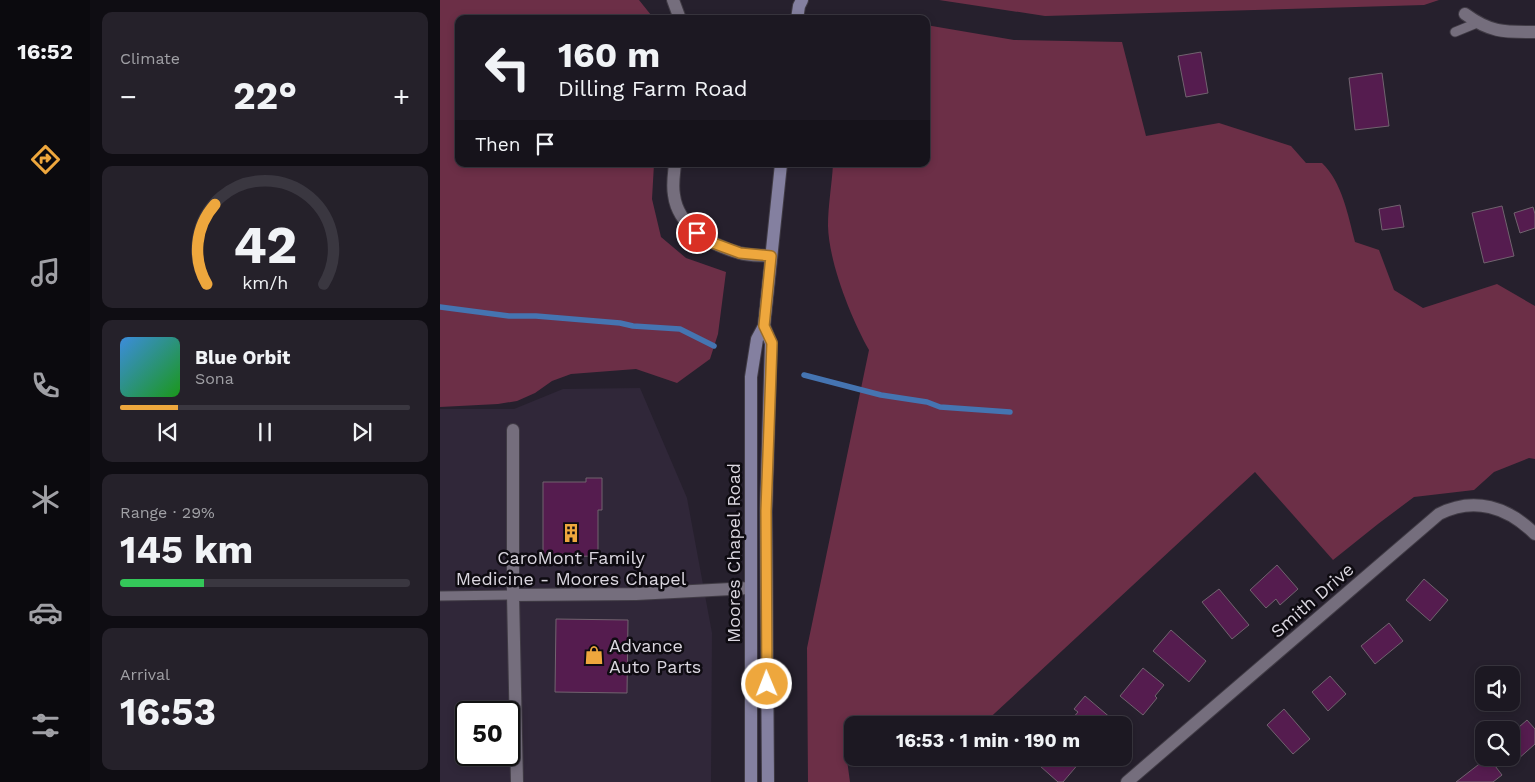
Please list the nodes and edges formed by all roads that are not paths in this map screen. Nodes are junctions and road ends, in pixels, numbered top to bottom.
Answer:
1 (672, 0) edge
2 (1465, 14) dead end
3 (678, 15) edge
4 (1477, 23) junction
5 (1455, 32) dead end
6 (1535, 32) edge
7 (675, 167) edge
8 (781, 167) edge
9 (771, 256) junction
10 (764, 326) junction
11 (513, 430) dead end
12 (1535, 534) edge
13 (750, 588) junction
14 (513, 595) junction
15 (440, 596) edge
16 (517, 782) edge
17 (751, 782) edge
18 (768, 782) edge
19 (1127, 782) edge

1 - 3 street
2 - 4 street
4 - 5 lane
4 - 6 street
7 - 9 street
8 - 9 main road, Moores Chapel Road
9 - 10 main road, Moores Chapel Road
10 - 13 main road, Moores Chapel Road
10 - 18 main road, Moores Chapel Road
11 - 14 street
12 - 19 street, Smith Drive
13 - 14 street
13 - 17 main road, Moores Chapel Road
14 - 15 lane
14 - 16 street

